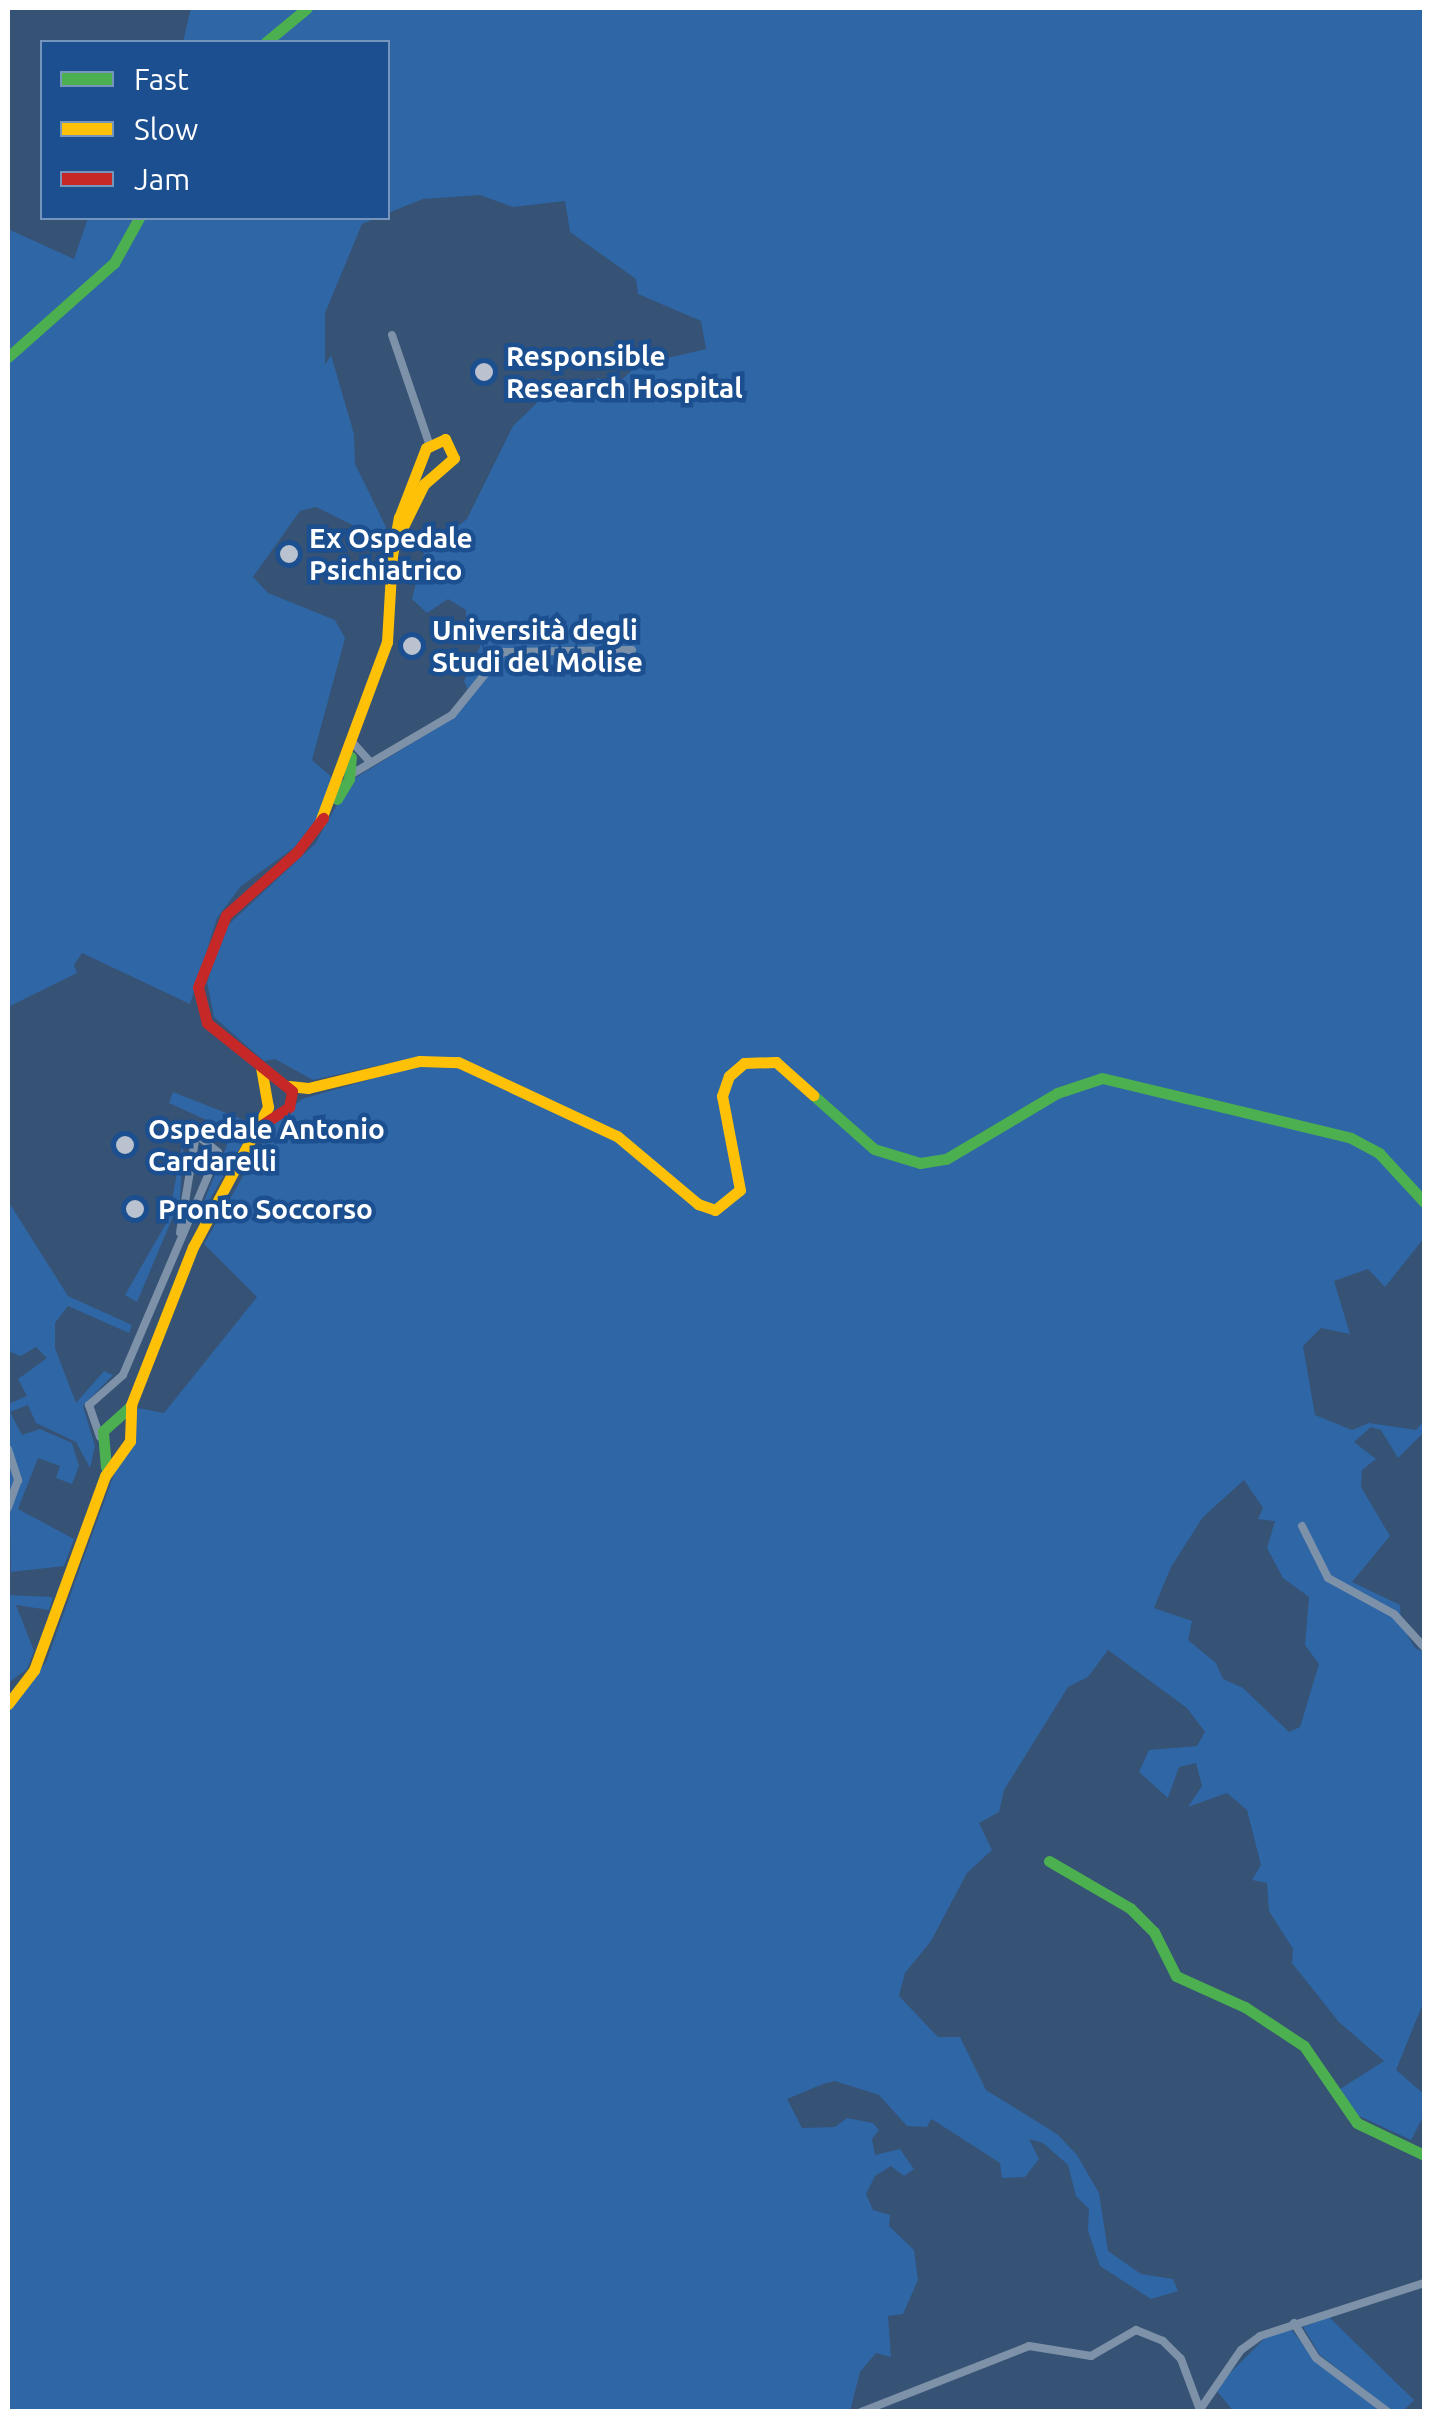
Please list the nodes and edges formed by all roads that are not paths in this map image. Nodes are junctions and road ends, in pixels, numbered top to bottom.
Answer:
1 (307, 8) edge
2 (268, 40) edge
3 (138, 220) edge
4 (392, 334) dead end
5 (8, 356) edge
6 (431, 445) junction
7 (447, 467) junction
8 (394, 545) junction
9 (632, 650) dead end
10 (358, 722) junction
11 (354, 744) junction
12 (370, 762) junction
13 (345, 776) junction
14 (261, 1069) junction
15 (284, 1084) junction
16 (308, 1088) junction
17 (265, 1090) junction
18 (268, 1106) junction
19 (288, 1106) junction
20 (260, 1126) junction
21 (1424, 1202) edge
22 (180, 1233) junction
23 (90, 1418) junction
24 (118, 1424) junction
25 (110, 1447) junction
26 (8, 1449) edge
27 (8, 1508) edge
28 (1302, 1526) dead end
29 (1424, 1647) edge
30 (8, 1704) edge
31 (1049, 1861) dead end
32 (1424, 2155) edge
33 (1424, 2283) edge
34 (1294, 2323) junction
35 (1199, 2411) edge
36 (861, 2412) edge
37 (1388, 2412) edge

1 - 2 main road
3 - 5 main road
4 - 6 street
6 - 7 main road
6 - 7 main road
6 - 8 main road
7 - 8 main road
8 - 10 main road
9 - 12 street
10 - 11 main road
10 - 13 main road
11 - 12 street
11 - 13 main road
12 - 13 street
13 - 14 main road
14 - 15 main road
14 - 17 main road
15 - 16 main road
15 - 17 main road
15 - 19 main road
16 - 19 main road
16 - 21 main road
17 - 18 main road
18 - 19 main road
18 - 20 main road
19 - 20 main road
20 - 24 main road
22 - 22 street
22 - 23 street
23 - 24 street
23 - 25 street
24 - 25 main road
24 - 25 main road
25 - 30 main road
26 - 27 street
28 - 29 street
31 - 32 main road
33 - 34 street
34 - 35 street
34 - 37 street
35 - 36 street

